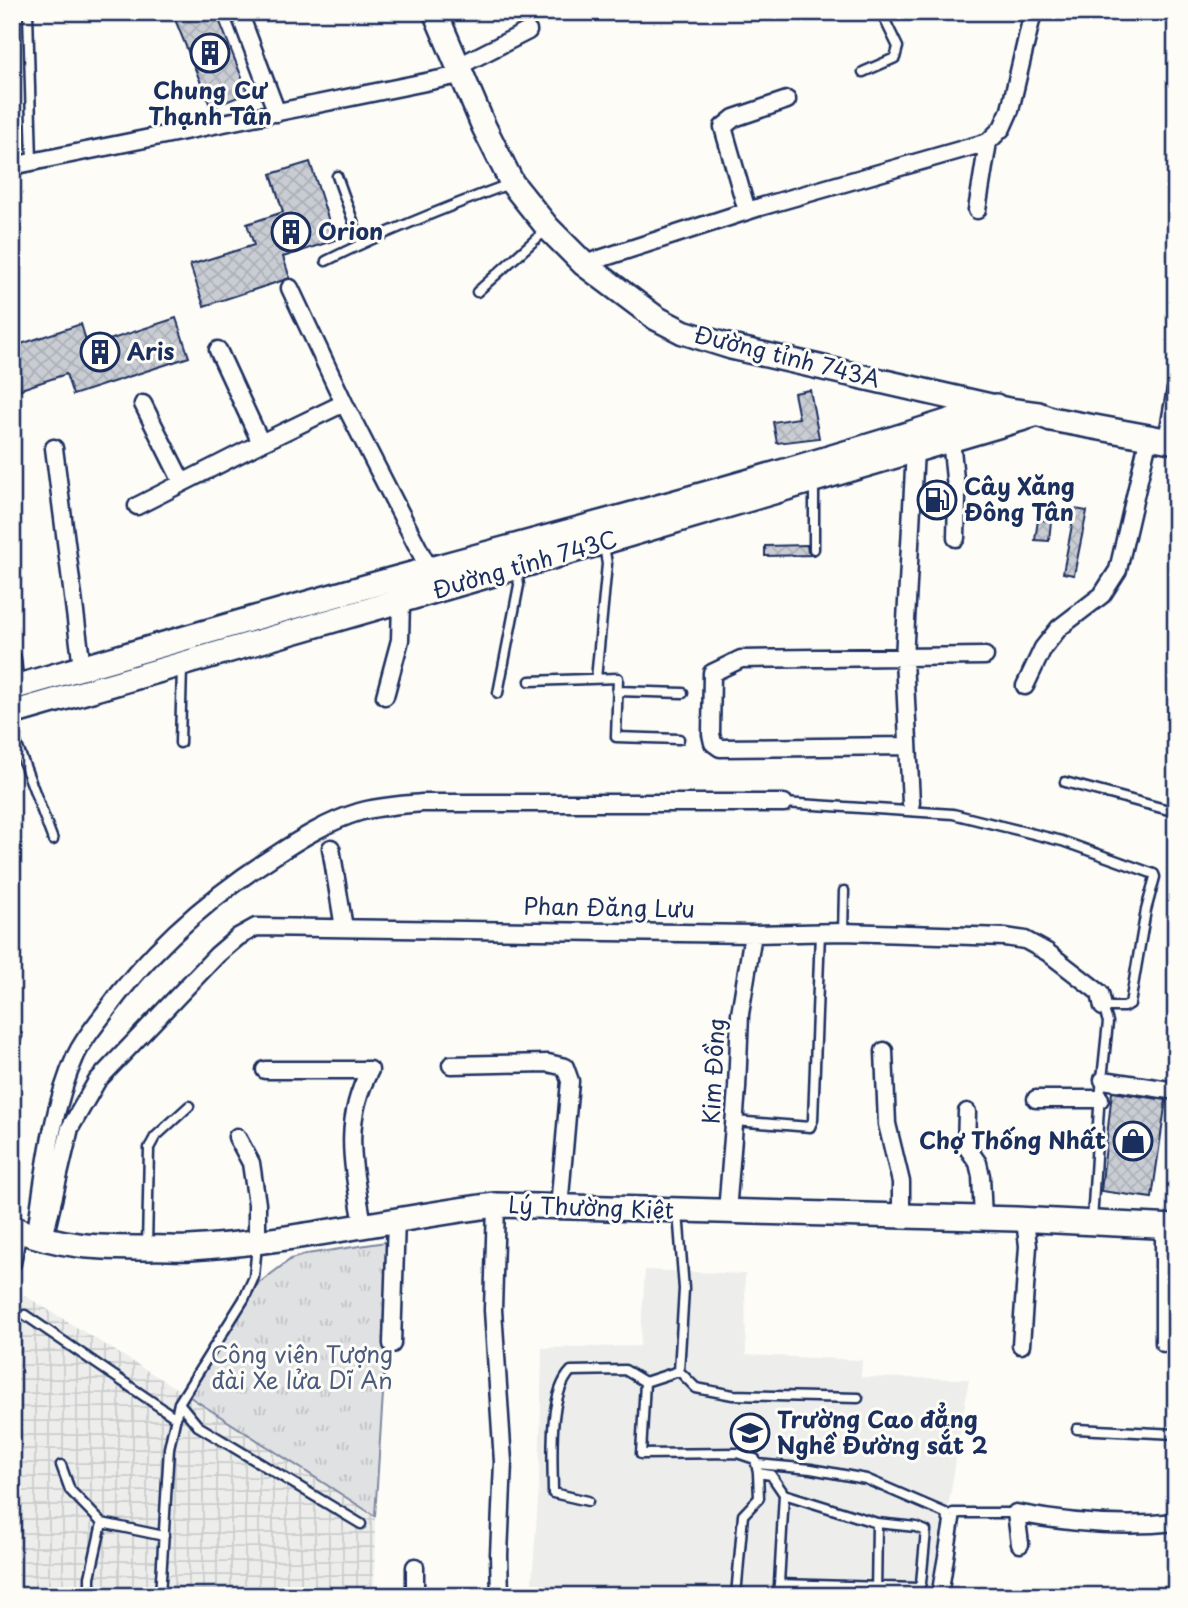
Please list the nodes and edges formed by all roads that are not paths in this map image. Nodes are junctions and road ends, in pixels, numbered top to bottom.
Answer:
1 (28, 12) edge
2 (239, 12) edge
3 (435, 12) edge
4 (881, 12) edge
5 (1033, 12) edge
6 (528, 31) dead end
7 (459, 71) junction
8 (863, 72) dead end
9 (787, 100) dead end
10 (277, 113) junction
11 (988, 142) junction
12 (32, 162) junction
13 (12, 166) edge
14 (337, 176) dead end
15 (512, 183) junction
16 (976, 210) dead end
17 (747, 211) junction
18 (548, 228) junction
19 (361, 243) junction
20 (326, 261) dead end
21 (584, 264) junction
22 (290, 288) dead end
23 (477, 292) dead end
24 (218, 350) dead end
25 (1176, 389) edge
26 (939, 392) junction
27 (344, 403) junction
28 (143, 404) dead end
29 (996, 406) junction
30 (1038, 414) junction
31 (954, 432) junction
32 (1164, 439) edge
33 (261, 443) junction
34 (54, 448) dead end
35 (915, 450) junction
36 (814, 480) junction
37 (182, 482) junction
38 (137, 506) dead end
39 (956, 538) dead end
40 (604, 542) junction
41 (814, 550) dead end
42 (516, 568) junction
43 (429, 569) junction
44 (401, 601) junction
45 (985, 656) dead end
46 (12, 659) edge
47 (904, 659) junction
48 (182, 664) junction
49 (82, 667) junction
50 (596, 679) junction
51 (530, 681) dead end
52 (1025, 686) dead end
53 (14, 687) edge
54 (617, 691) junction
55 (683, 693) dead end
56 (498, 694) dead end
57 (385, 696) dead end
58 (12, 713) edge
59 (12, 732) edge
60 (679, 738) dead end
61 (180, 743) dead end
62 (906, 746) junction
63 (1065, 782) dead end
64 (784, 803) joint
65 (911, 803) dead end
66 (1176, 812) edge
67 (53, 840) dead end
68 (331, 848) dead end
69 (844, 891) dead end
70 (344, 928) junction
71 (820, 932) junction
72 (843, 932) junction
73 (754, 934) junction
74 (1103, 1007) junction
75 (884, 1051) dead end
76 (450, 1065) dead end
77 (265, 1070) dead end
78 (1103, 1080) junction
79 (1176, 1091) edge
80 (1037, 1099) dead end
81 (1100, 1099) junction
82 (188, 1106) dead end
83 (967, 1112) dead end
84 (735, 1121) junction
85 (237, 1137) dead end
86 (496, 1205) junction
87 (559, 1208) junction
88 (678, 1212) junction
89 (727, 1212) junction
90 (901, 1216) junction
91 (396, 1219) junction
92 (983, 1219) junction
93 (1025, 1220) junction
94 (363, 1225) junction
95 (1091, 1225) junction
96 (1170, 1227) edge
97 (27, 1233) edge
98 (257, 1241) junction
99 (147, 1248) junction
100 (12, 1263) edge
101 (25, 1315) dead end
102 (1164, 1343) dead end
103 (392, 1344) dead end
104 (1021, 1345) dead end
105 (679, 1371) junction
106 (645, 1382) junction
107 (858, 1398) dead end
108 (179, 1403) junction
109 (176, 1418) junction
110 (1077, 1429) dead end
111 (1176, 1434) edge
112 (61, 1465) dead end
113 (757, 1468) junction
114 (784, 1494) junction
115 (588, 1502) dead end
116 (945, 1513) junction
117 (956, 1513) junction
118 (1016, 1513) junction
119 (1176, 1522) edge
120 (102, 1523) junction
121 (877, 1523) junction
122 (361, 1524) dead end
123 (164, 1536) junction
124 (1020, 1544) dead end
125 (415, 1567) dead end
126 (779, 1584) junction
127 (876, 1591) edge
128 (90, 1596) edge
129 (160, 1596) edge
130 (415, 1596) edge
131 (500, 1596) edge
132 (736, 1596) edge
133 (777, 1596) edge
134 (936, 1596) edge
135 (943, 1596) edge

1 - 12 lane
2 - 10 street
3 - 7 main road, Đường tỉnh 743A
4 - 8 lane
5 - 11 street
6 - 7 street
7 - 10 street
7 - 15 main road, Đường tỉnh 743A
9 - 17 street
10 - 12 street
11 - 16 street
11 - 17 street
12 - 13 street
14 - 19 lane
15 - 18 main road, Đường tỉnh 743A
15 - 19 lane
17 - 21 street
18 - 21 main road, Đường tỉnh 743A
18 - 23 lane
19 - 20 lane
21 - 26 main road, Đường tỉnh 743A
22 - 27 street
24 - 33 street
25 - 32 street
26 - 29 main road, Đường tỉnh 743A
26 - 31 main road
27 - 33 street
27 - 43 street
28 - 37 street
29 - 30 main road, Đường tỉnh 743A
29 - 31 main road, Đường tỉnh 743C
30 - 31 main road, Đường tỉnh 743C
30 - 32 main road, Đường tỉnh 743A
31 - 35 main road, Đường tỉnh 743C
31 - 39 street
31 - 43 main road, Đường tỉnh 743C
32 - 52 street
33 - 37 street
34 - 49 street
35 - 36 main road, Đường tỉnh 743C
35 - 47 street
36 - 40 main road, Đường tỉnh 743C
36 - 41 lane
37 - 38 street
40 - 42 main road, Đường tỉnh 743C
40 - 50 lane
42 - 44 main road, Đường tỉnh 743C
42 - 56 lane
43 - 49 main road, Đường tỉnh 743C
44 - 48 main road, Đường tỉnh 743C
44 - 57 street
45 - 47 street
46 - 53 street
47 - 62 street
47 - 62 street
48 - 58 main road, Đường tỉnh 743C
48 - 61 lane
49 - 53 main road, Đường tỉnh 743C
50 - 51 lane
50 - 54 lane
54 - 55 lane
54 - 60 lane
59 - 67 lane
62 - 65 street
63 - 66 lane
64 - 74 lane
64 - 97 street
68 - 70 street
69 - 72 lane
70 - 73 street, Phan Đăng Lưu
70 - 97 street, Phan Đăng Lưu
71 - 72 street, Phan Đăng Lưu
71 - 73 street, Phan Đăng Lưu
71 - 84 lane
72 - 74 street, Phan Đăng Lưu
73 - 84 street, Kim Đồng
74 - 78 lane, Phan Đăng Lưu
75 - 90 street
76 - 87 street
77 - 94 street
78 - 79 street
78 - 81 lane, Phan Đăng Lưu
80 - 81 street
81 - 95 lane, Phan Đăng Lưu
82 - 99 lane
83 - 92 street
84 - 89 street, Kim Đồng
85 - 98 street
86 - 87 main road, Lý Thường Kiệt
86 - 91 main road, Lý Thường Kiệt
86 - 131 street
87 - 88 main road, Lý Thường Kiệt
88 - 89 main road, Lý Thường Kiệt
88 - 105 lane
89 - 90 main road, Lý Thường Kiệt
90 - 92 main road, Lý Thường Kiệt
91 - 94 main road, Lý Thường Kiệt
91 - 103 street
92 - 93 main road, Lý Thường Kiệt
93 - 95 main road, Lý Thường Kiệt
93 - 104 street
94 - 98 main road, Lý Thường Kiệt
95 - 96 main road, Lý Thường Kiệt
96 - 102 street
97 - 99 main road, Lý Thường Kiệt
97 - 100 street
98 - 99 main road, Lý Thường Kiệt
98 - 108 lane
101 - 109 lane
105 - 106 lane
105 - 107 lane
106 - 113 lane
106 - 115 lane
108 - 109 lane
108 - 122 lane
109 - 123 lane
110 - 111 lane
112 - 120 lane
113 - 114 lane
113 - 116 lane
113 - 132 lane
114 - 121 lane
114 - 126 lane
116 - 117 lane
116 - 134 lane
117 - 118 lane
117 - 135 lane
118 - 119 street
118 - 124 street
120 - 123 lane
120 - 128 lane
121 - 127 lane
121 - 127 lane
123 - 129 lane
125 - 130 street
126 - 127 lane
126 - 133 lane

